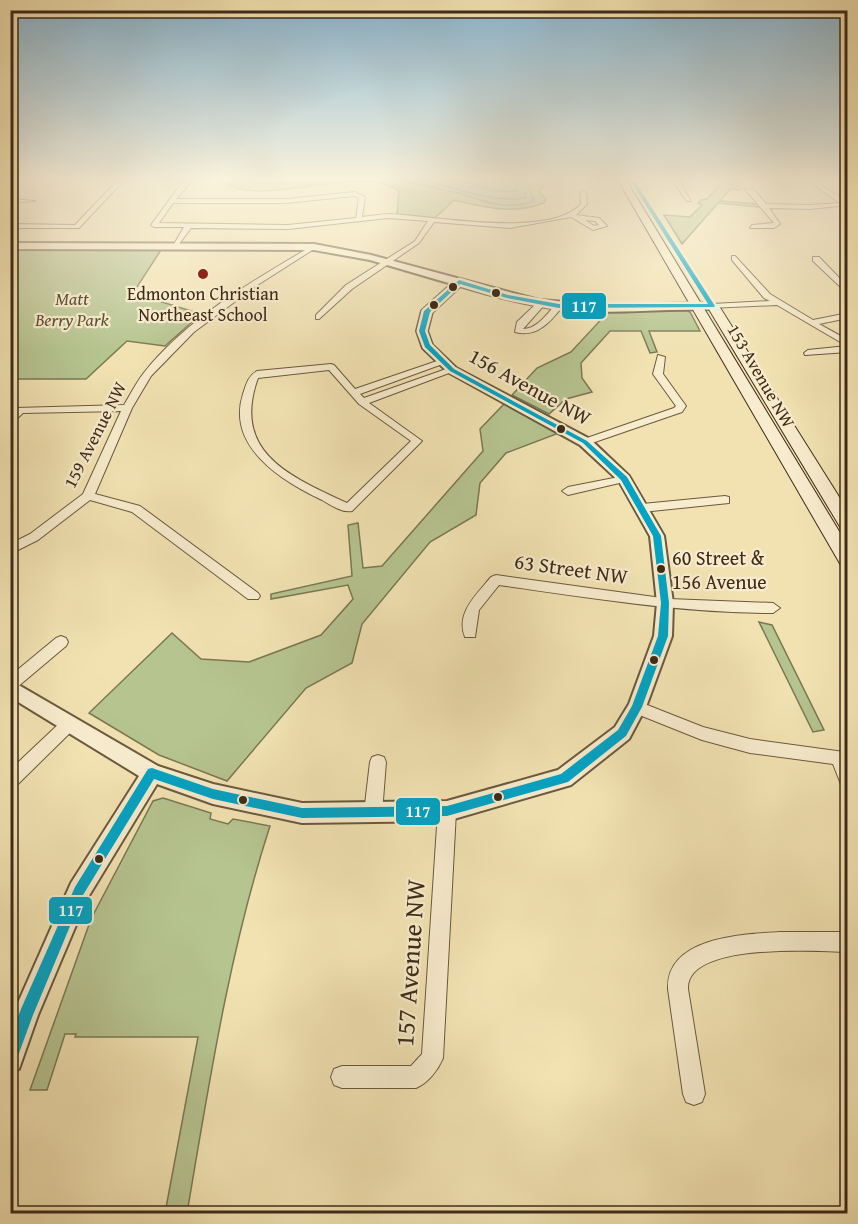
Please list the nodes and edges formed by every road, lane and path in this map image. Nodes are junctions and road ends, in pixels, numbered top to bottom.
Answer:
1 (182, 237) edge
2 (422, 237) edge
3 (660, 237) edge
4 (665, 237) edge
5 (10, 246) edge
6 (176, 246) junction
7 (314, 247) junction
8 (735, 258) dead end
9 (816, 259) dead end
10 (389, 260) junction
11 (459, 282) junction
12 (848, 292) edge
13 (542, 303) junction
14 (778, 303) junction
15 (559, 306) junction
16 (705, 306) junction
17 (848, 315) edge
18 (319, 317) dead end
19 (815, 322) junction
20 (201, 323) junction
21 (217, 325) dead end
22 (848, 344) edge
23 (848, 349) edge
24 (808, 353) dead end
25 (661, 357) dead end
26 (448, 366) junction
27 (352, 393) junction
28 (362, 402) junction
29 (127, 408) junction
30 (10, 422) edge
31 (585, 442) junction
32 (624, 479) junction
33 (568, 491) dead end
34 (88, 496) junction
35 (725, 501) dead end
36 (642, 508) junction
37 (848, 526) edge
38 (10, 550) edge
39 (848, 562) edge
40 (253, 596) dead end
41 (665, 603) junction
42 (773, 608) dead end
43 (471, 633) dead end
44 (61, 642) dead end
45 (10, 686) edge
46 (637, 706) junction
47 (70, 723) junction
48 (378, 762) dead end
49 (152, 773) junction
50 (10, 780) edge
51 (848, 782) edge
52 (447, 811) junction
53 (373, 813) junction
54 (848, 942) edge
55 (10, 1060) edge
56 (342, 1077) dead end
57 (694, 1094) dead end

1 - 6 street
2 - 10 street
3 - 16 main road, 153 Avenue NW
4 - 16 main road, 153 Avenue NW
5 - 6 street
6 - 7 street
7 - 10 street
7 - 20 street, 159 Avenue NW
8 - 14 street
9 - 12 street
10 - 11 street
10 - 18 street
11 - 13 street
11 - 26 street, 156 Avenue NW
13 - 15 street
13 - 15 street
14 - 16 street
14 - 19 street
15 - 16 street
16 - 37 main road, 153 Avenue NW
16 - 39 main road, 153 Avenue NW
17 - 19 street
19 - 22 street
20 - 21 street
20 - 29 street, 159 Avenue NW
23 - 24 street
25 - 31 street
26 - 27 street
26 - 28 street
26 - 31 street, 156 Avenue NW
27 - 28 street
27 - 28 street
29 - 30 street
29 - 34 street, 159 Avenue NW
31 - 32 street, 156 Avenue NW
32 - 33 street
32 - 36 street, 156 Avenue NW
34 - 38 street, 159 Avenue NW
34 - 40 street
35 - 36 street
36 - 41 street, 156 Avenue NW
41 - 42 street, 63 Street NW
41 - 43 street, 63 Street NW
41 - 46 street, 156 Avenue NW
44 - 45 street
45 - 47 street, 156 Avenue NW
46 - 51 street
46 - 52 street, 156 Avenue NW
47 - 49 street, 156 Avenue NW
47 - 50 street
48 - 53 street
49 - 53 street, 156 Avenue NW
49 - 55 street
52 - 53 street, 156 Avenue NW
52 - 56 street, 157 Avenue NW
54 - 57 street

